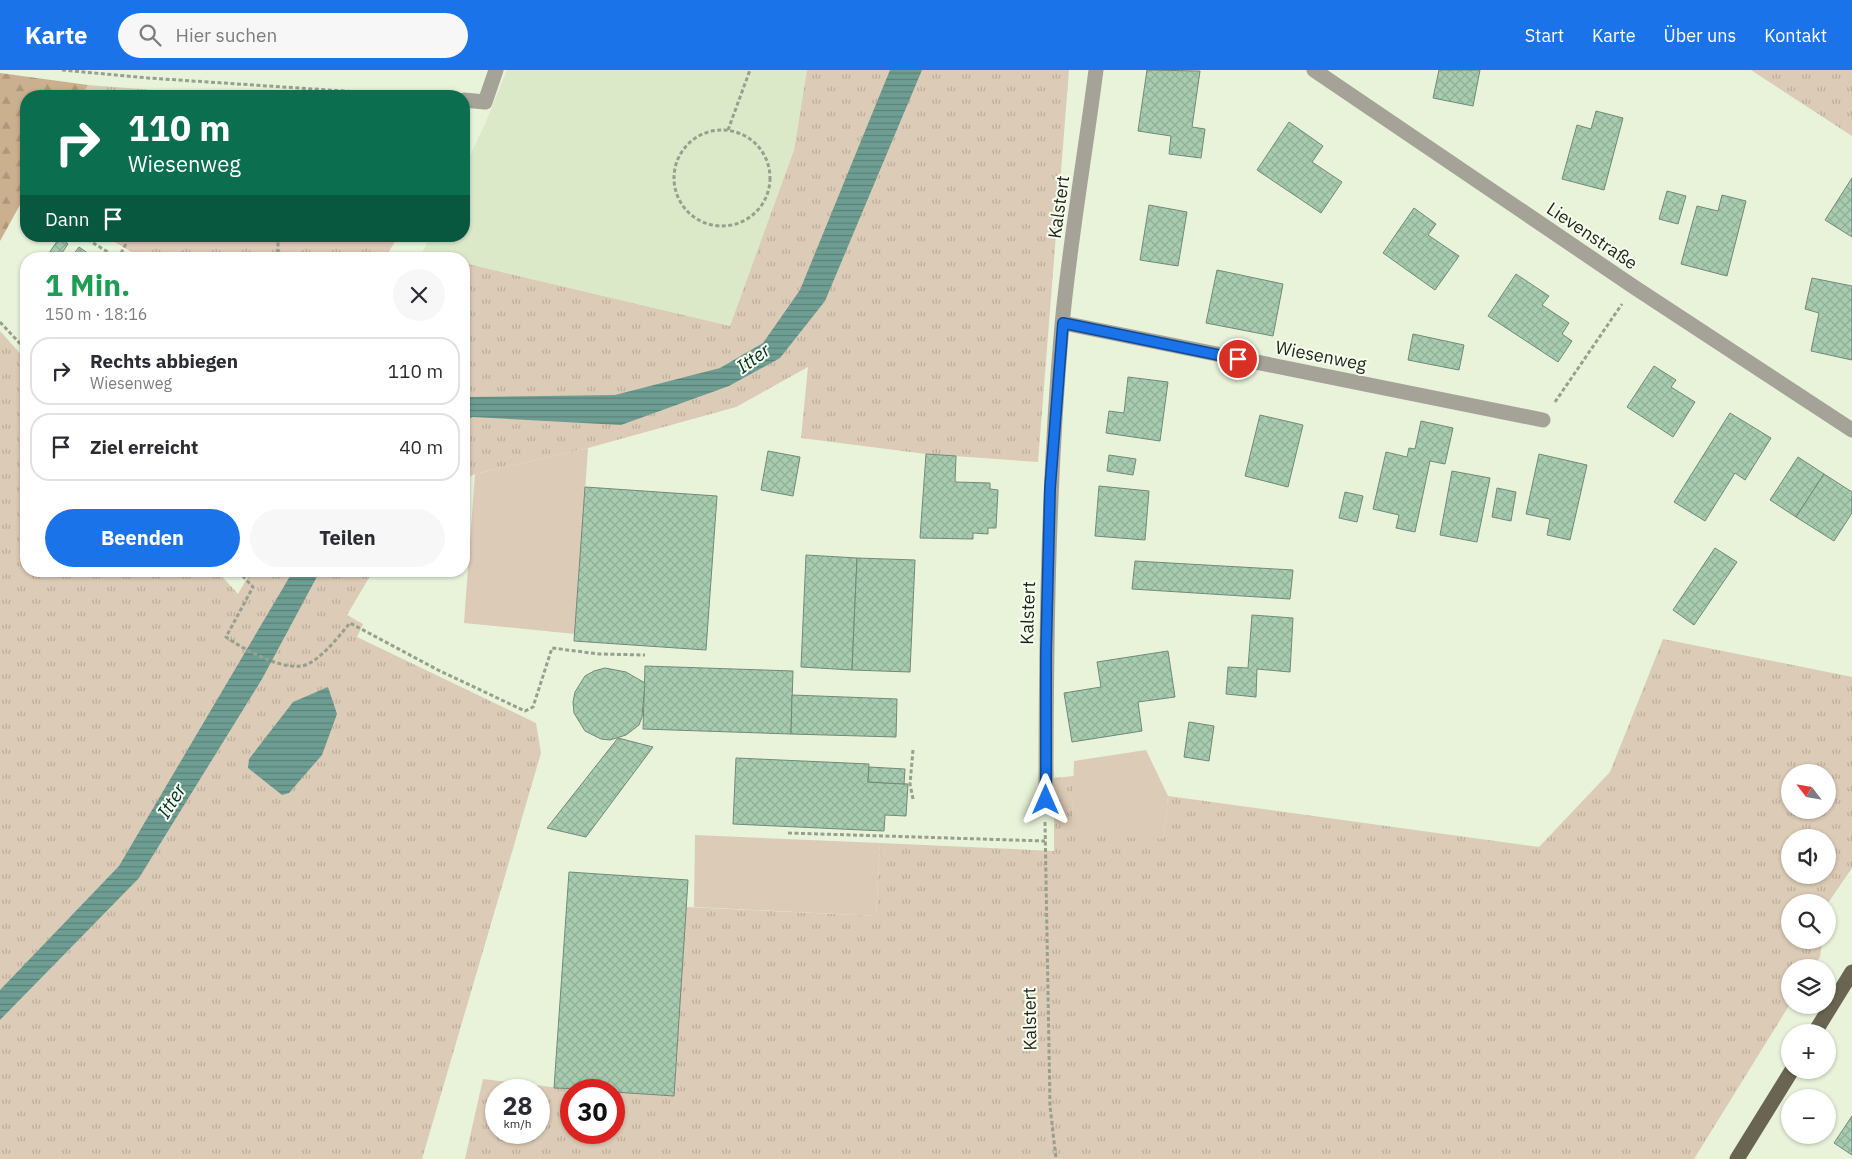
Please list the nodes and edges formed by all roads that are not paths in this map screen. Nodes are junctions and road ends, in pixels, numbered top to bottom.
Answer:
1 (496, 70) edge
2 (1096, 70) edge
3 (1314, 70) edge
4 (470, 101) edge
5 (1063, 323) junction
6 (1543, 420) road end
7 (1852, 430) edge
8 (1046, 800) road end
9 (1852, 972) edge
10 (1820, 1024) edge
11 (1786, 1079) edge
12 (1737, 1159) edge

1 - 4 street
2 - 5 street, Kalstert
3 - 7 street, Lievenstraße
5 - 6 street, Wiesenweg
5 - 8 street, Kalstert
9 - 10 main road
11 - 12 main road

